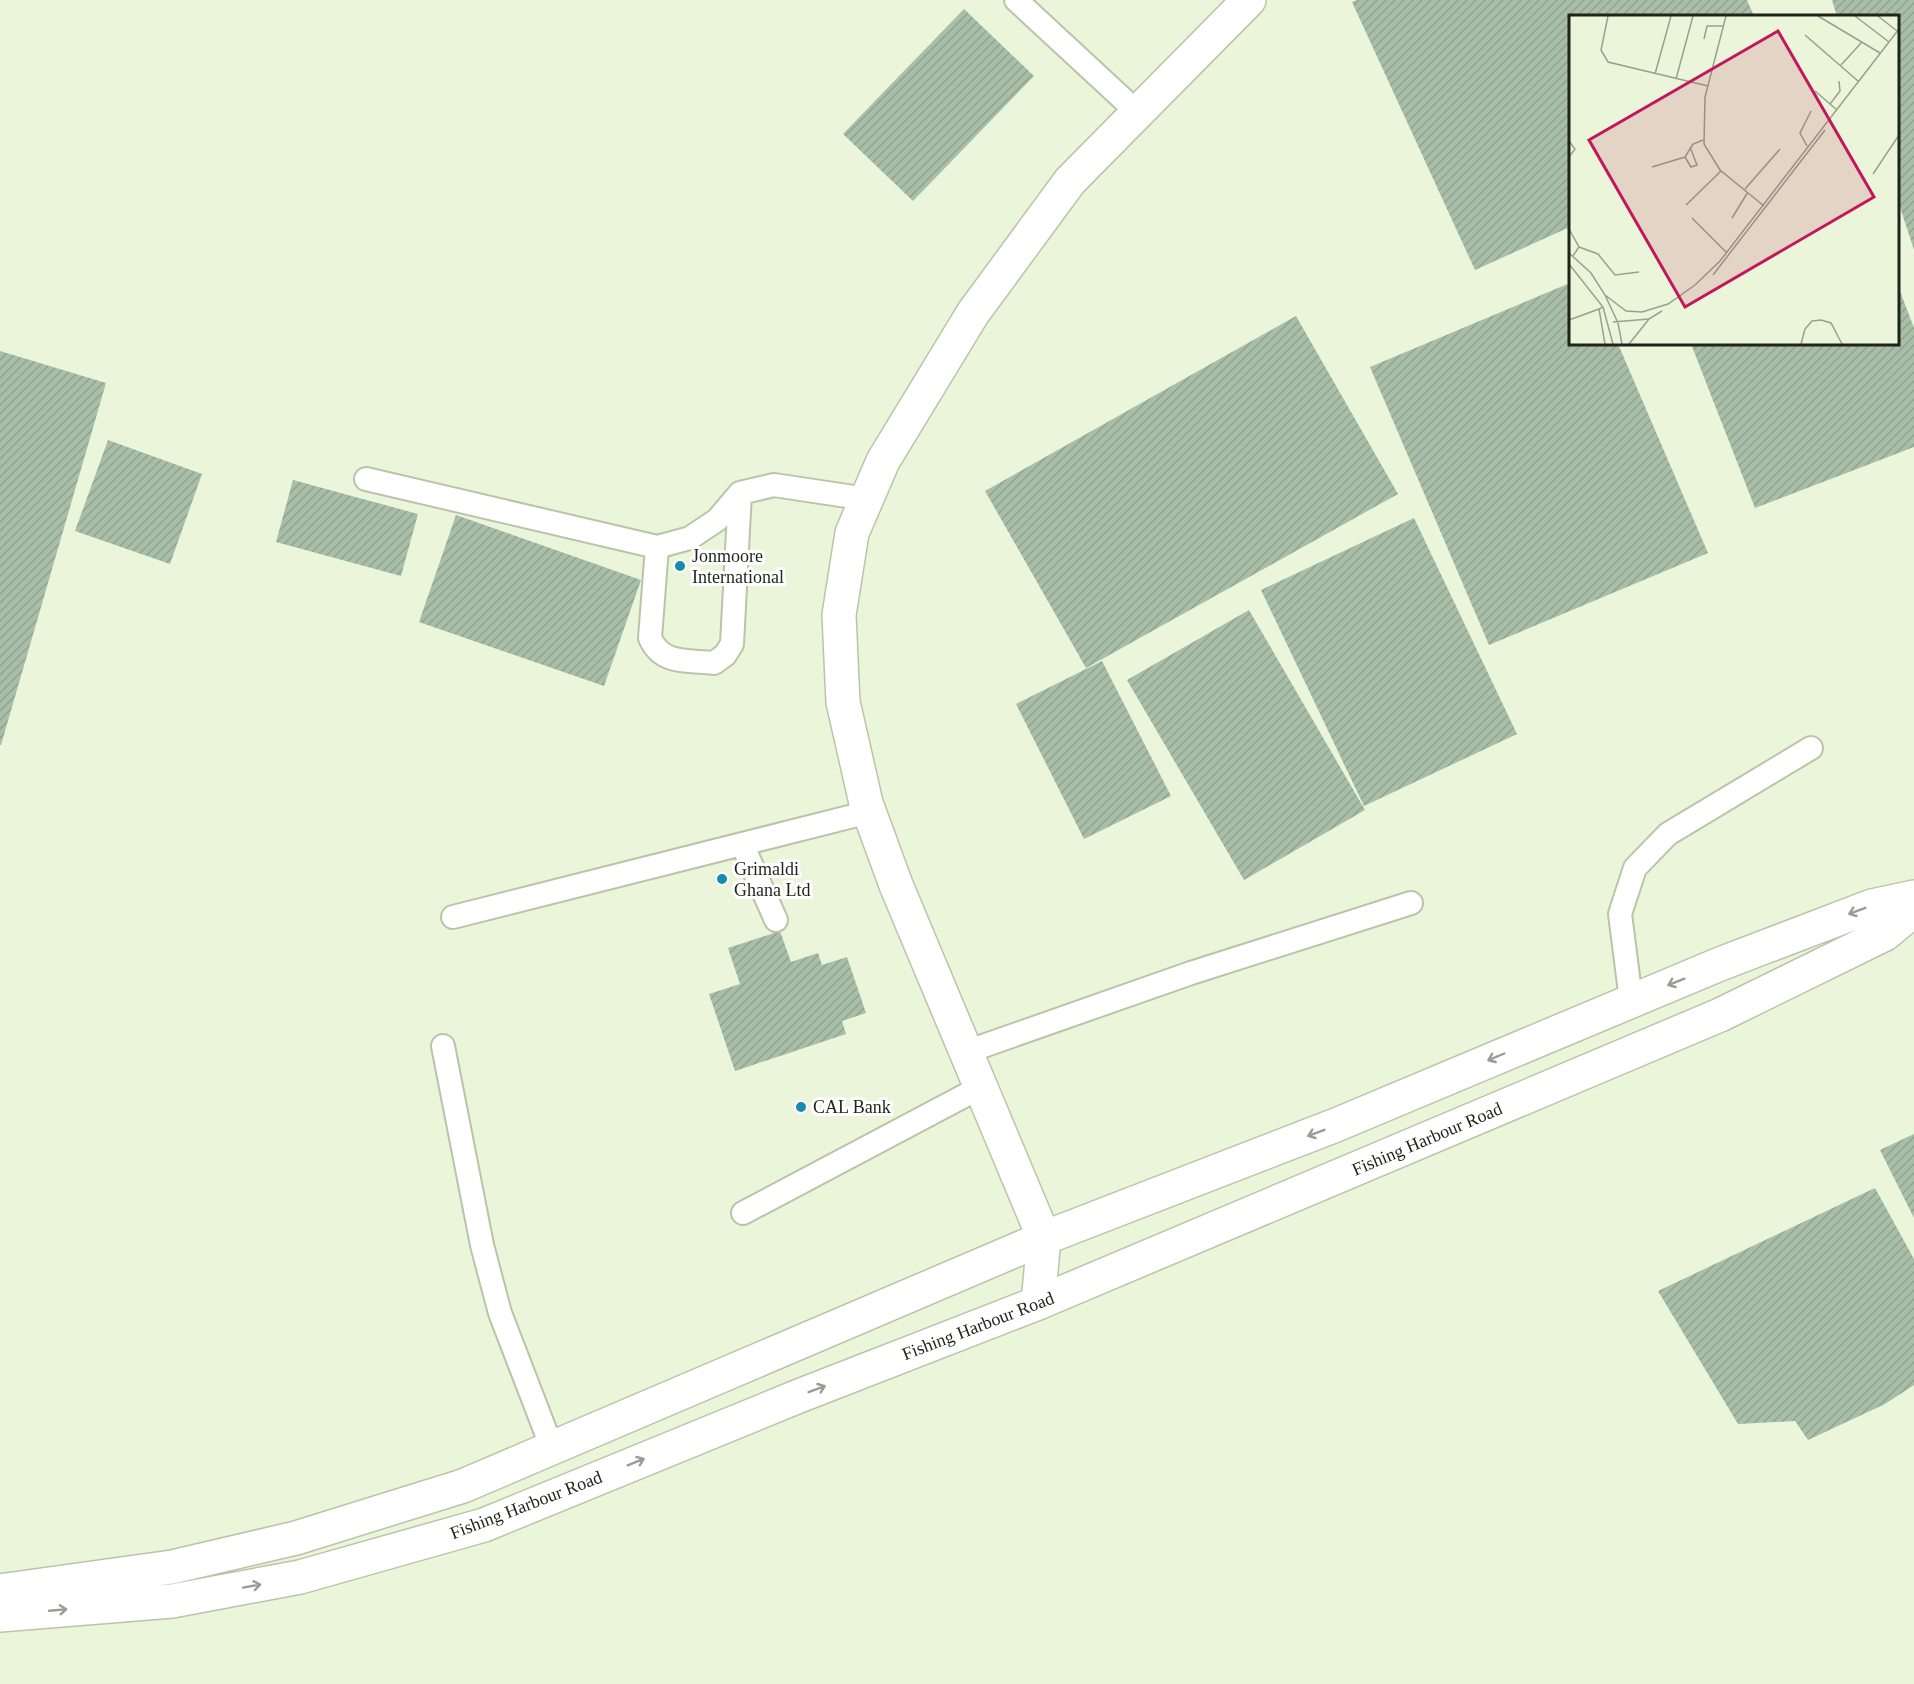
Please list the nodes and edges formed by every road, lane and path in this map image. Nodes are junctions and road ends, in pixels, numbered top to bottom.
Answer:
1 (1016, 0) edge
2 (1249, 0) edge
3 (1137, 112) junction
4 (366, 479) dead end
5 (740, 493) junction
6 (867, 499) junction
7 (657, 547) junction
8 (1811, 748) dead end
9 (869, 812) junction
10 (742, 844) junction
11 (1914, 897) edge
12 (1411, 903) dead end
13 (1914, 910) edge
14 (453, 917) dead end
15 (776, 920) dead end
16 (1631, 1000) junction
17 (443, 1046) dead end
18 (966, 1052) junction
19 (981, 1087) junction
20 (743, 1213) dead end
21 (1044, 1238) junction
22 (1038, 1303) junction
23 (552, 1448) junction
24 (0, 1591) edge
25 (0, 1615) edge

1 - 3 lane
2 - 3 street
3 - 6 street
4 - 7 lane
5 - 6 lane
5 - 7 lane
5 - 7 lane
6 - 9 street
8 - 16 lane
9 - 10 lane
9 - 18 street
10 - 14 lane
10 - 15 lane
11 -> 16 street
12 - 18 lane
13 - 22 street, Fishing Harbour Road
16 -> 21 street
17 - 23 lane
18 - 19 street
19 - 20 lane
19 - 21 street
21 - 22 street
21 - 23 street
25 -> 22 street, Fishing Harbour Road
23 - 24 street

